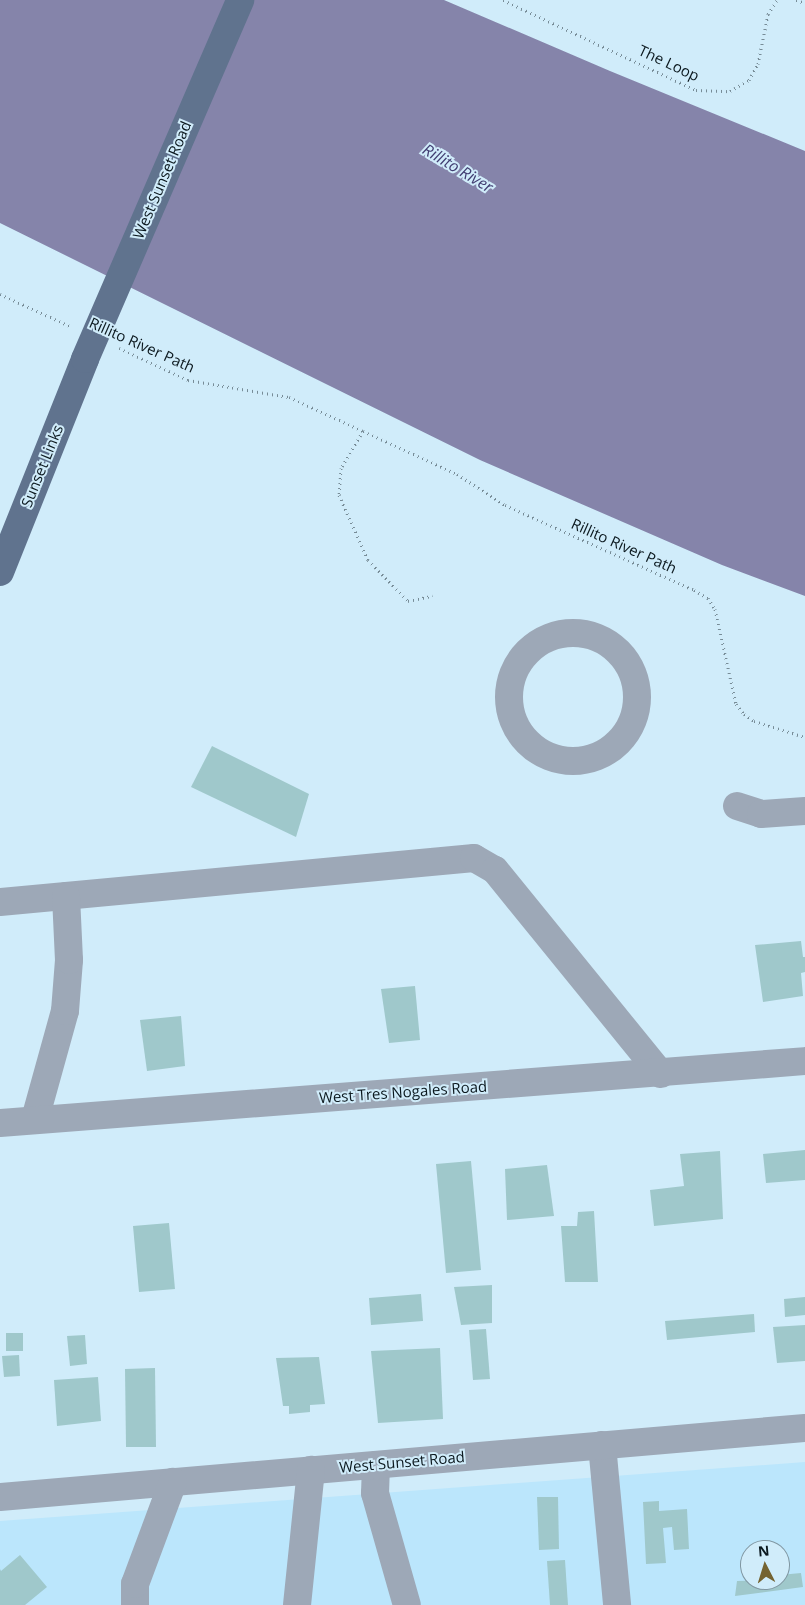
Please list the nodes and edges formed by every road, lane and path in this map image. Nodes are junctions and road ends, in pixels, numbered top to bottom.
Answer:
1 (240, 0) edge
2 (503, 0) edge
3 (777, 0) edge
4 (796, 0) edge
5 (805, 3) edge
6 (0, 294) edge
7 (71, 326) dead end
8 (116, 347) dead end
9 (85, 359) joint
10 (363, 431) junction
11 (0, 572) edge
12 (432, 596) dead end
13 (523, 656) joint
14 (805, 737) edge
15 (737, 806) dead end
16 (805, 811) edge
17 (66, 896) junction
18 (0, 902) edge
19 (805, 1061) edge
20 (661, 1074) junction
21 (35, 1119) junction
22 (0, 1123) edge
23 (805, 1428) edge
24 (602, 1445) junction
25 (376, 1465) junction
26 (311, 1470) junction
27 (173, 1482) junction
28 (0, 1497) edge
29 (135, 1605) edge
30 (298, 1605) edge
31 (408, 1605) edge
32 (617, 1605) edge

1 - 9 main road, West Sunset Road, bridge
2 - 3 path, The Loop
4 - 5 path
6 - 7 path, Rillito River Path
8 - 10 path, Rillito River Path
9 - 11 main road, Sunset Links
10 - 12 path
10 - 14 path, Rillito River Path
13 - 13 street
15 - 16 street
17 - 18 street
17 - 20 street
17 - 21 street
19 - 20 street, West Tres Nogales Road
20 - 21 street, West Tres Nogales Road
21 - 22 street, West Tres Nogales Road
23 - 24 street, West Sunset Road
24 - 25 street, West Sunset Road
24 - 32 street
25 - 26 street, West Sunset Road
25 - 31 street
26 - 27 street, West Sunset Road
26 - 30 street
27 - 28 street, West Sunset Road
27 - 29 street

